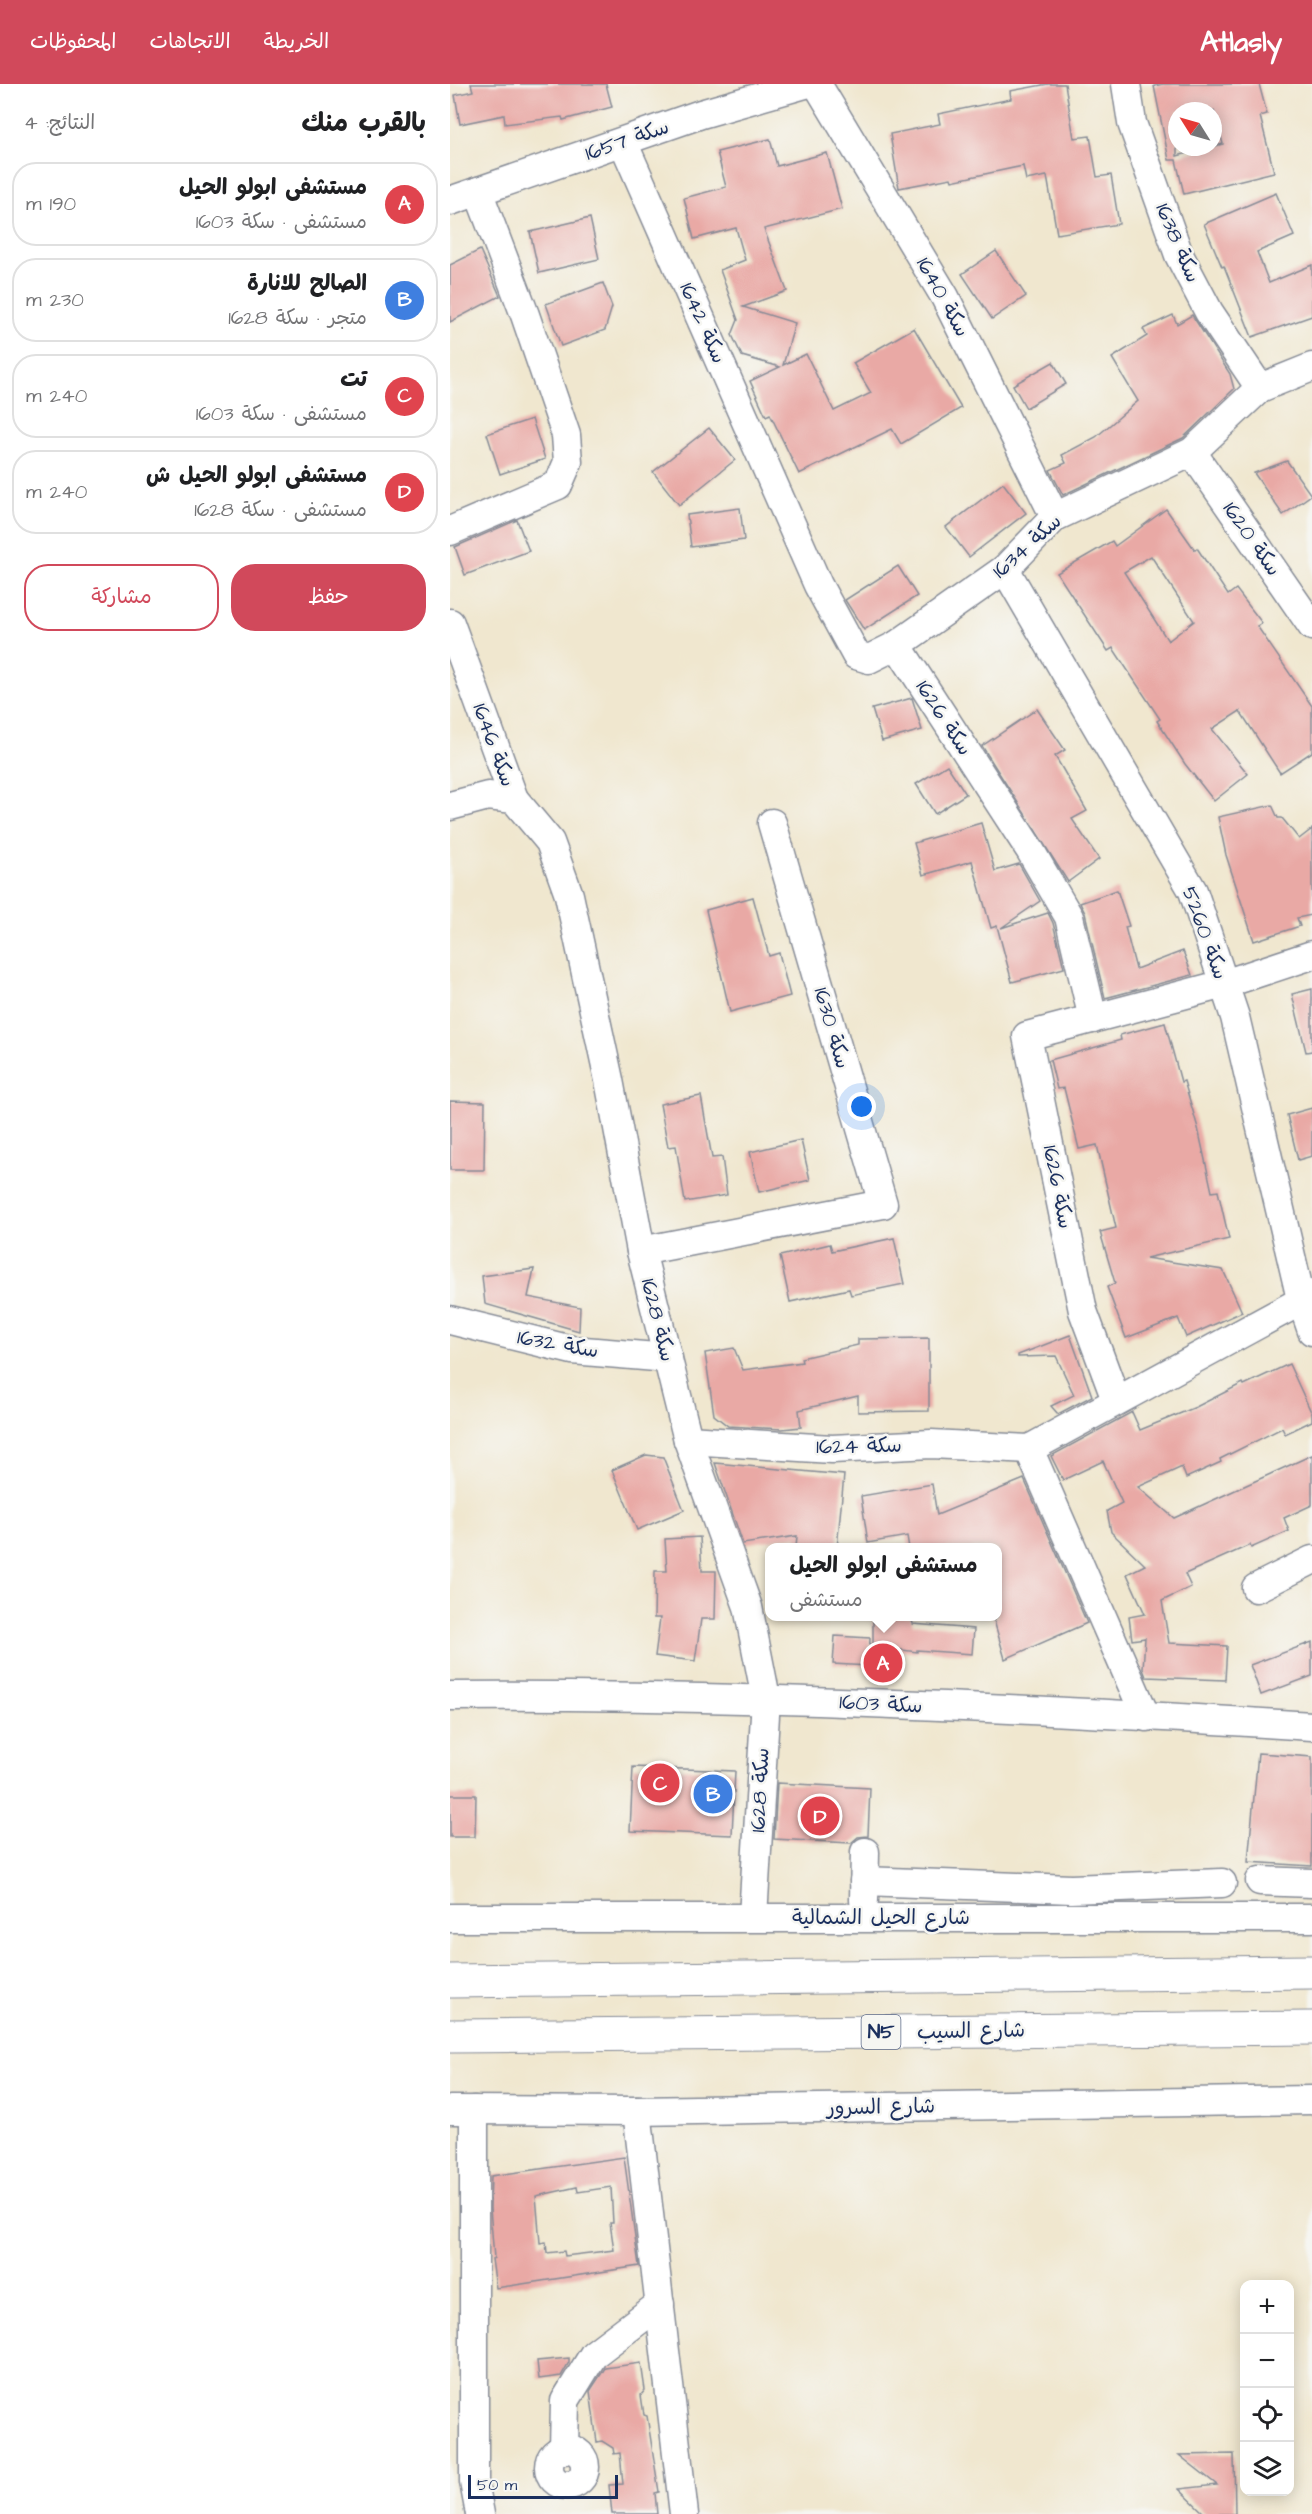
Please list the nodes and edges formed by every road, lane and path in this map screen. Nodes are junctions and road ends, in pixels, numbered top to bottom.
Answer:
1 (805, 84) edge
2 (817, 84) edge
3 (1126, 84) edge
4 (623, 142) junction
5 (478, 191) junction
6 (450, 201) edge
7 (1312, 367) edge
8 (1260, 388) junction
9 (1192, 452) junction
10 (783, 503) joint
11 (1055, 517) junction
12 (450, 531) edge
13 (1005, 569) junction
14 (450, 623) edge
15 (1312, 626) edge
16 (897, 645) junction
17 (514, 799) junction
18 (450, 806) edge
19 (772, 823) dead end
20 (1312, 955) edge
21 (1224, 984) junction
22 (1093, 1019) junction
23 (641, 1251) junction
24 (1307, 1297) edge
25 (450, 1320) edge
26 (1312, 1330) edge
27 (668, 1358) junction
28 (1116, 1400) junction
29 (688, 1440) junction
30 (1029, 1449) junction
31 (1312, 1560) edge
32 (1256, 1588) dead end
33 (450, 1696) edge
34 (765, 1698) junction
35 (1146, 1718) junction
36 (1312, 1726) edge
37 (865, 1852) dead end
38 (864, 1881) junction
39 (1260, 1881) dead end
40 (1222, 1883) dead end
41 (1312, 1883) edge
42 (1071, 1889) junction
43 (753, 1917) junction
44 (863, 1917) junction
45 (1068, 1917) junction
46 (450, 1918) edge
47 (1312, 1918) edge
48 (1312, 1972) edge
49 (450, 1980) edge
50 (1312, 2028) edge
51 (450, 2036) edge
52 (1312, 2100) edge
53 (462, 2110) edge
54 (637, 2111) junction
55 (660, 2304) junction
56 (564, 2450) dead end
57 (462, 2481) edge
58 (480, 2514) edge
59 (684, 2514) edge

1 - 4 street, سكة 1657
2 - 11 street, سكة 1640
3 - 8 street, سكة 1638
4 - 5 street, سكة 1657
4 - 10 street, سكة 1642
5 - 6 street, سكة 1657
5 - 12 street
7 - 8 street, سكة 1634
8 - 9 street, سكة 1634
9 - 11 street, سكة 1634
9 - 15 street, سكة 1620
10 - 16 street, سكة 1634
11 - 13 street, سكة 1634
13 - 16 street, سكة 1634
13 - 21 street, سكة 5260
14 - 17 street, سكة 1646
16 - 22 street, سكة 1626
17 - 18 street
17 - 23 street, سكة 1628
19 - 23 street, سكة 1630
20 - 21 street, سكة 1626
21 - 22 street, سكة 1626
21 - 24 street, سكة 5260
22 - 28 street, سكة 1626
23 - 27 street, سكة 1628
24 - 26 street, سكة 5260
24 - 28 street
25 - 27 street, سكة 1632
27 - 29 street, سكة 1628
28 - 30 street
29 - 30 street, سكة 1624
29 - 34 street, سكة 1628
30 - 35 street
31 - 32 street
33 - 34 street, سكة 1603
34 - 35 street, سكة 1603
34 - 43 street, سكة 1628
35 - 36 street, سكة 1603
37 - 38 street
38 - 42 street
38 - 44 street
39 - 41 street
40 - 42 street
42 - 45 street
43 - 44 street, شارع الحيل الشمالية
43 - 46 street, شارع الحيل الشمالية
44 - 45 street, شارع الحيل الشمالية
45 - 47 street, شارع الحيل الشمالية
48 - 49 highway
50 - 51 highway, شارع السيب / N5
52 - 54 street, شارع السرور
53 - 54 street, شارع السرور
53 - 57 street
54 - 55 street
55 - 56 street
55 - 59 street
57 - 58 street

